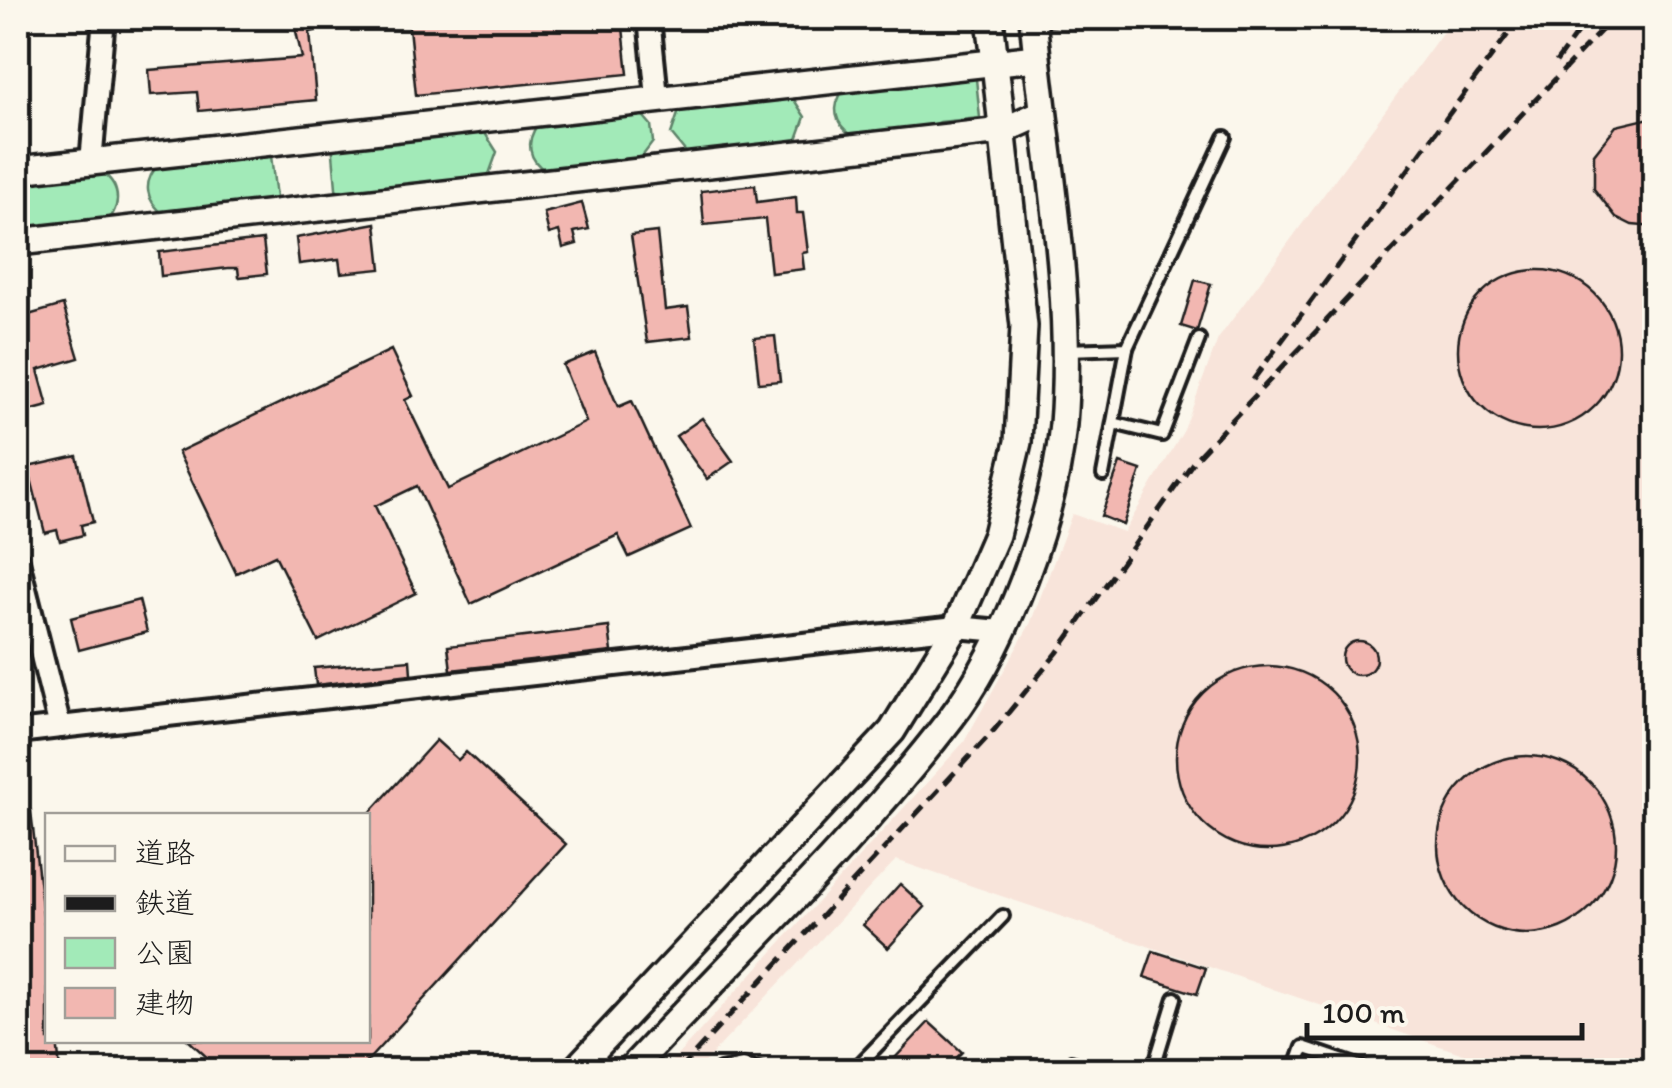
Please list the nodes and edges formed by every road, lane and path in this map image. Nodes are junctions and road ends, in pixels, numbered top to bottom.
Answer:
1 (104, 18) edge
2 (650, 18) edge
3 (990, 18) edge
4 (1040, 18) edge
5 (1036, 58) junction
6 (995, 62) junction
7 (657, 97) junction
8 (1042, 113) junction
9 (1002, 131) junction
10 (1225, 137) dead end
11 (91, 162) junction
12 (18, 170) edge
13 (18, 242) edge
14 (1199, 339) dead end
15 (1126, 348) junction
16 (1065, 350) junction
17 (1112, 424) junction
18 (1103, 474) dead end
19 (18, 561) edge
20 (956, 627) junction
21 (1001, 631) junction
22 (60, 727) junction
23 (18, 732) edge
24 (1003, 916) dead end
25 (1175, 998) dead end
26 (575, 1070) edge
27 (630, 1070) edge
28 (720, 1070) edge
29 (762, 1070) edge
30 (854, 1070) edge
31 (1063, 1070) edge
32 (1097, 1070) edge
33 (1153, 1070) edge
34 (1294, 1070) edge
35 (1370, 1070) edge

1 - 11 street
2 - 7 street
3 - 6 street
4 - 5 street
5 - 6 street
5 - 8 street
6 - 7 street
6 - 9 street
7 - 11 street
8 - 9 street
8 - 16 street
9 - 13 street
9 - 20 street
10 - 15 lane
11 - 12 street
14 - 17 lane
15 - 16 lane
15 - 17 lane
16 - 21 street
17 - 18 lane
19 - 22 street
20 - 21 street
20 - 22 street
20 - 26 street
21 - 27 street
22 - 23 street
24 - 30 lane
25 - 33 lane
28 - 29 lane
31 - 32 lane
34 - 35 lane

